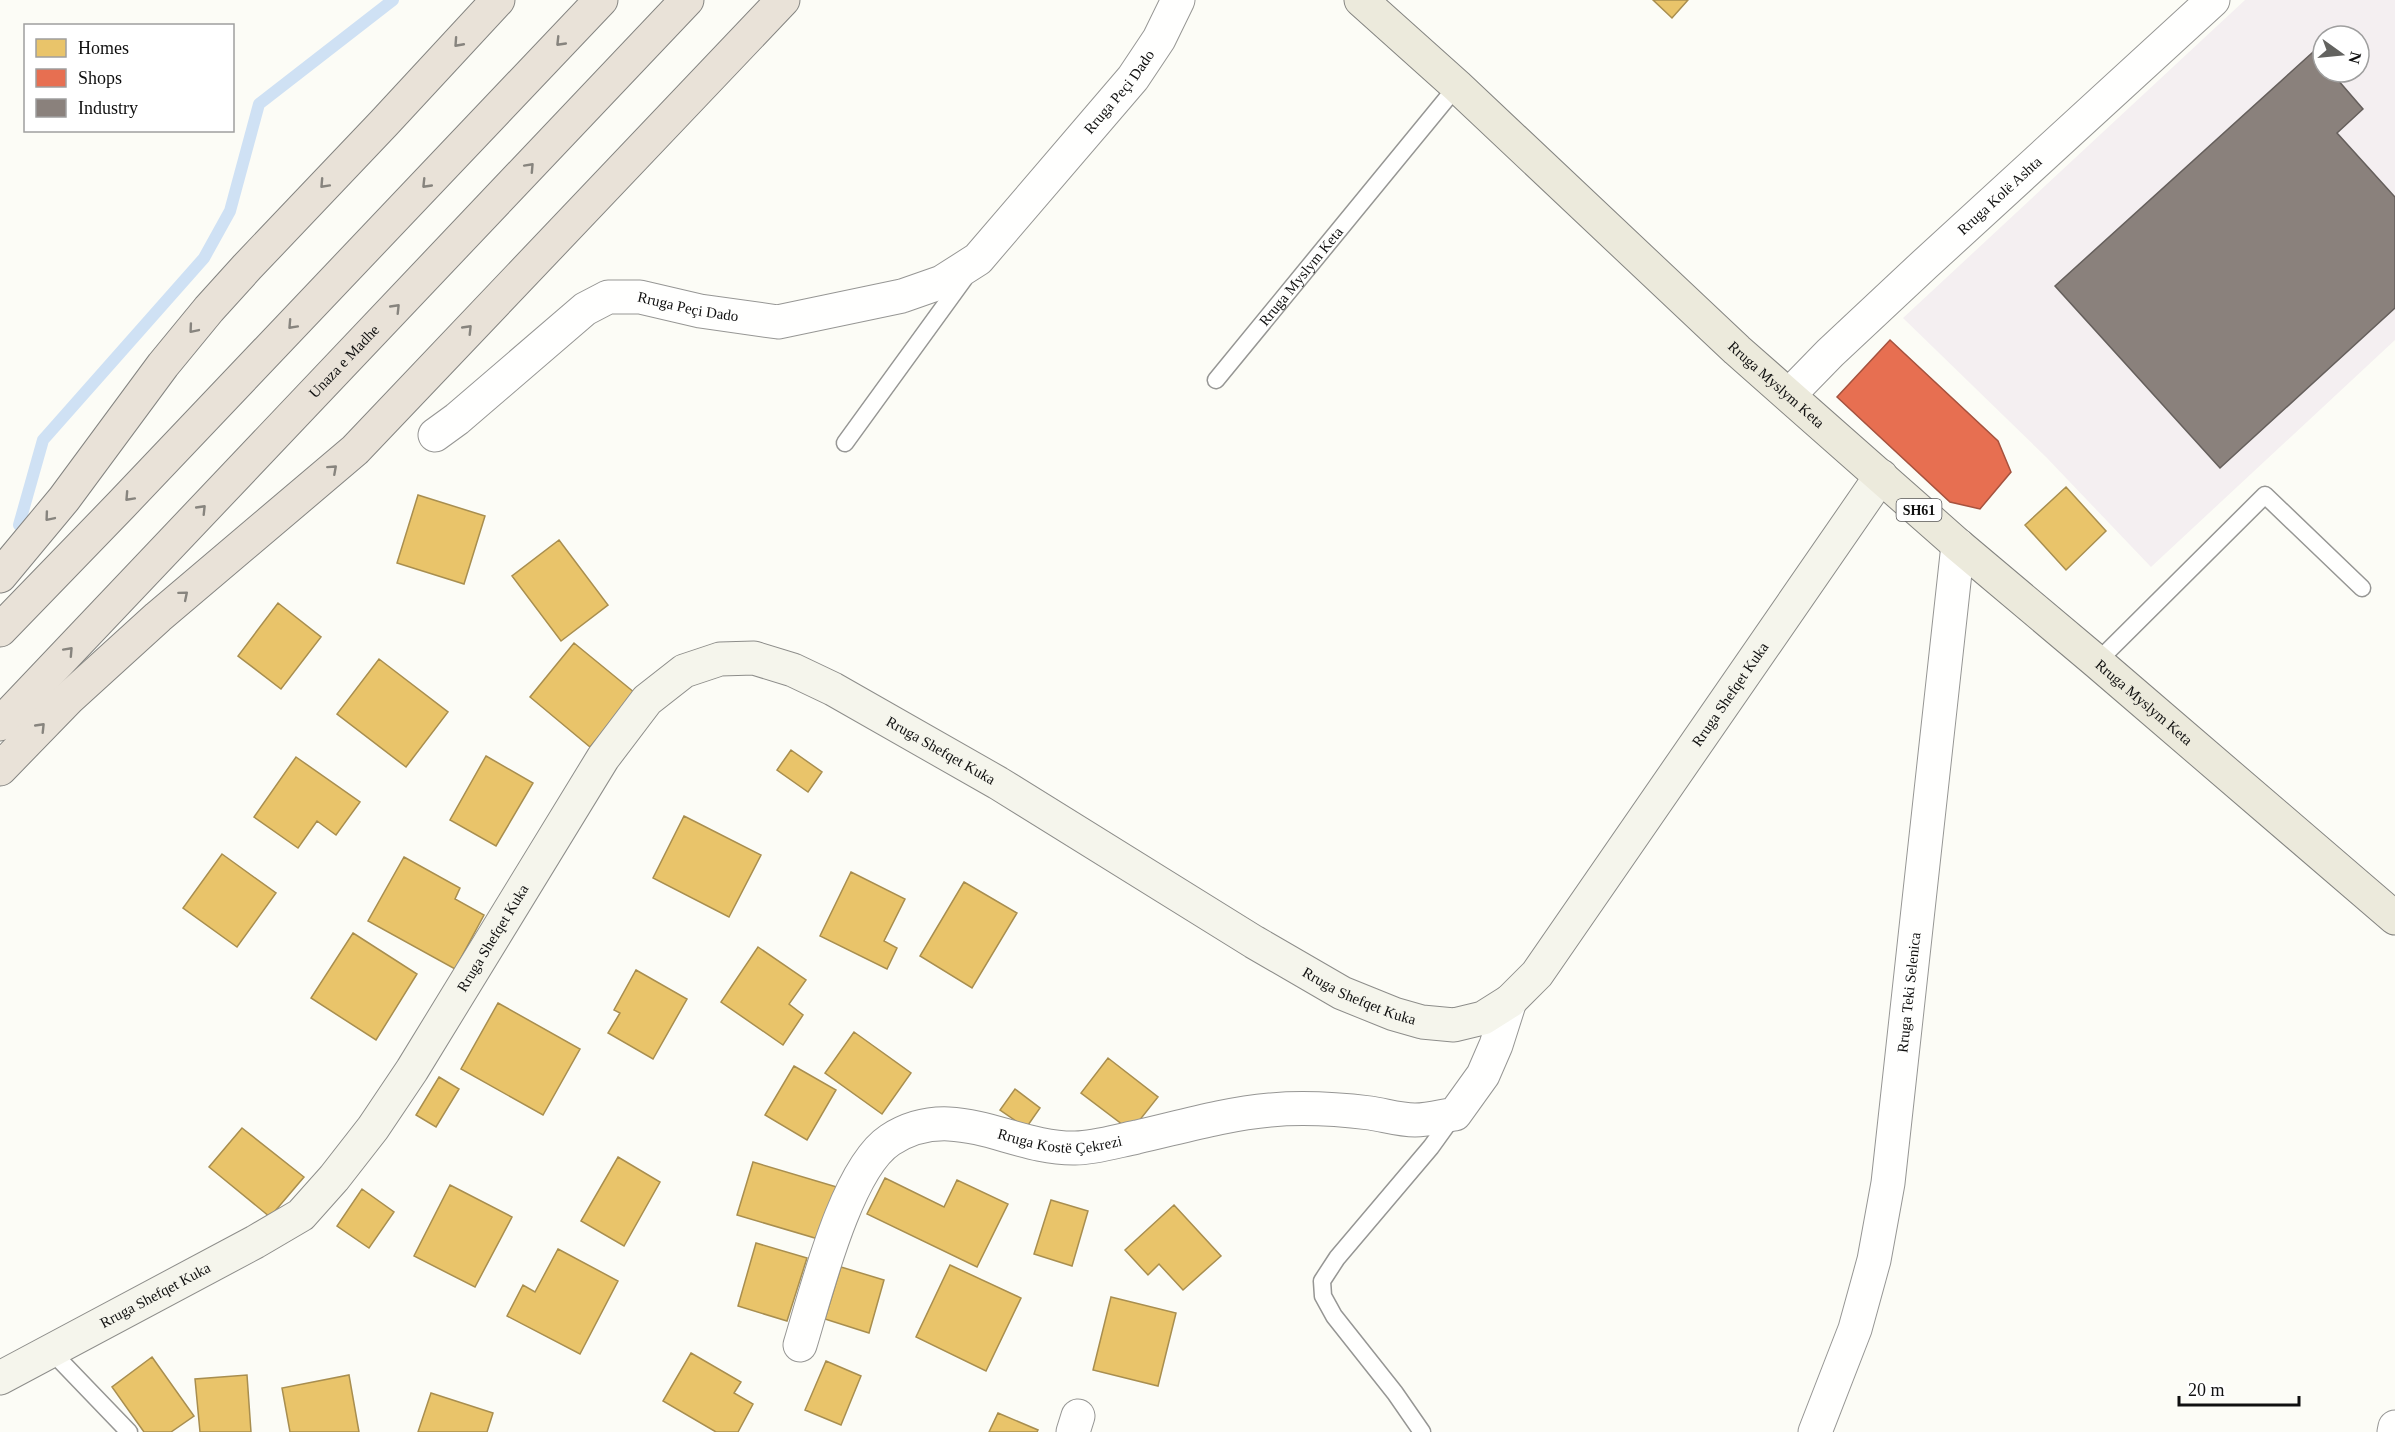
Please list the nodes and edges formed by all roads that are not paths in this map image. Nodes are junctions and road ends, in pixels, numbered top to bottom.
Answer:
1 (498, 0) edge
2 (601, 0) edge
3 (687, 0) edge
4 (783, 0) edge
5 (1178, 0) edge
6 (1361, 0) edge
7 (2213, 0) edge
8 (1457, 86) junction
9 (978, 259) junction
10 (1216, 381) dead end
11 (1789, 395) junction
12 (435, 435) dead end
13 (845, 443) dead end
14 (1881, 476) junction
15 (1958, 545) junction
16 (0, 576) edge
17 (2362, 588) dead end
18 (0, 630) edge
19 (2097, 662) junction
20 (0, 724) edge
21 (0, 769) edge
22 (2395, 918) edge
23 (1510, 1001) junction
24 (1455, 1114) junction
25 (800, 1345) dead end
26 (52, 1352) junction
27 (0, 1378) edge
28 (2395, 1427) edge
29 (129, 1432) edge
30 (1422, 1432) edge
31 (1815, 1432) edge
32 (2394, 1432) edge

1 -> 16 highway
2 -> 18 highway
20 -> 3 highway, Unaza e Madhe
21 -> 4 highway
5 - 9 street, Rruga Peçi Dado
6 - 8 main road
7 - 11 street, Rruga Kolë Ashta
8 - 10 lane, Rruga Myslym Keta
8 - 11 main road, Rruga Myslym Keta / SH61
9 - 12 street, Rruga Peçi Dado
9 - 13 lane, Rruga Peçi Dado
11 - 14 main road, Rruga Myslym Keta / SH61
14 - 15 main road, Rruga Myslym Keta / SH61
14 - 23 street, Rruga Shefqet Kuka
15 - 19 main road, Rruga Myslym Keta / SH61
15 - 31 street, Rruga Teki Selenica
17 - 19 lane
19 - 22 main road, Rruga Myslym Keta / SH61
23 - 24 street
23 - 26 street, Rruga Shefqet Kuka
24 - 25 street, Rruga Kostë Çekrezi
24 - 30 lane
26 - 27 street, Rruga Shefqet Kuka
26 - 29 lane
28 - 32 street

